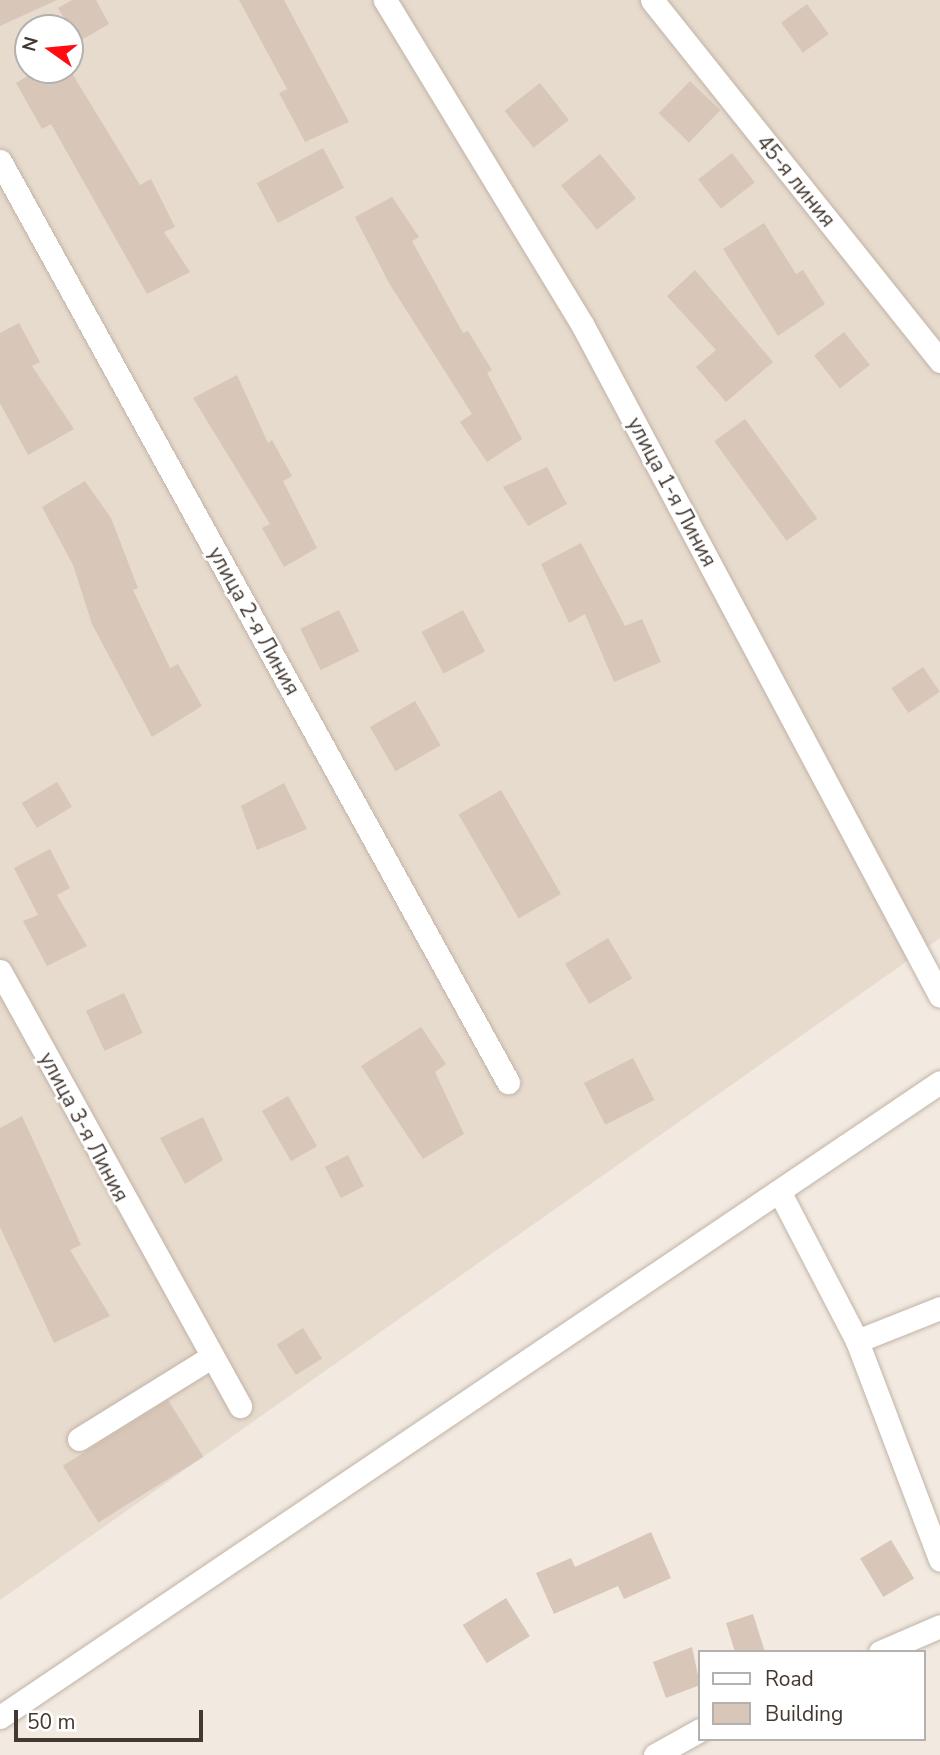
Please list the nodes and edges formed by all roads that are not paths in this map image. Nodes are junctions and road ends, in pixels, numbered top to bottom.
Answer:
1 (384, 0) edge
2 (652, 0) edge
3 (0, 161) edge
4 (940, 361) edge
5 (0, 971) edge
6 (940, 996) edge
7 (508, 1082) dead end
8 (940, 1082) edge
9 (779, 1191) junction
10 (940, 1308) edge
11 (857, 1341) junction
12 (211, 1357) junction
13 (240, 1406) dead end
14 (79, 1439) dead end
15 (940, 1560) edge
16 (940, 1626) edge
17 (885, 1650) edge
18 (0, 1717) edge
19 (698, 1731) edge
20 (655, 1755) edge

1 - 6 street, улица 1-я Линия
2 - 4 street, 45-я линия
3 - 7 street, улица 2-я Линия
5 - 12 street, улица 3-я Линия
8 - 9 street
9 - 11 street
9 - 18 street
10 - 11 street
11 - 15 street
12 - 13 street, улица 3-я Линия
12 - 14 street
16 - 17 street
19 - 20 street

